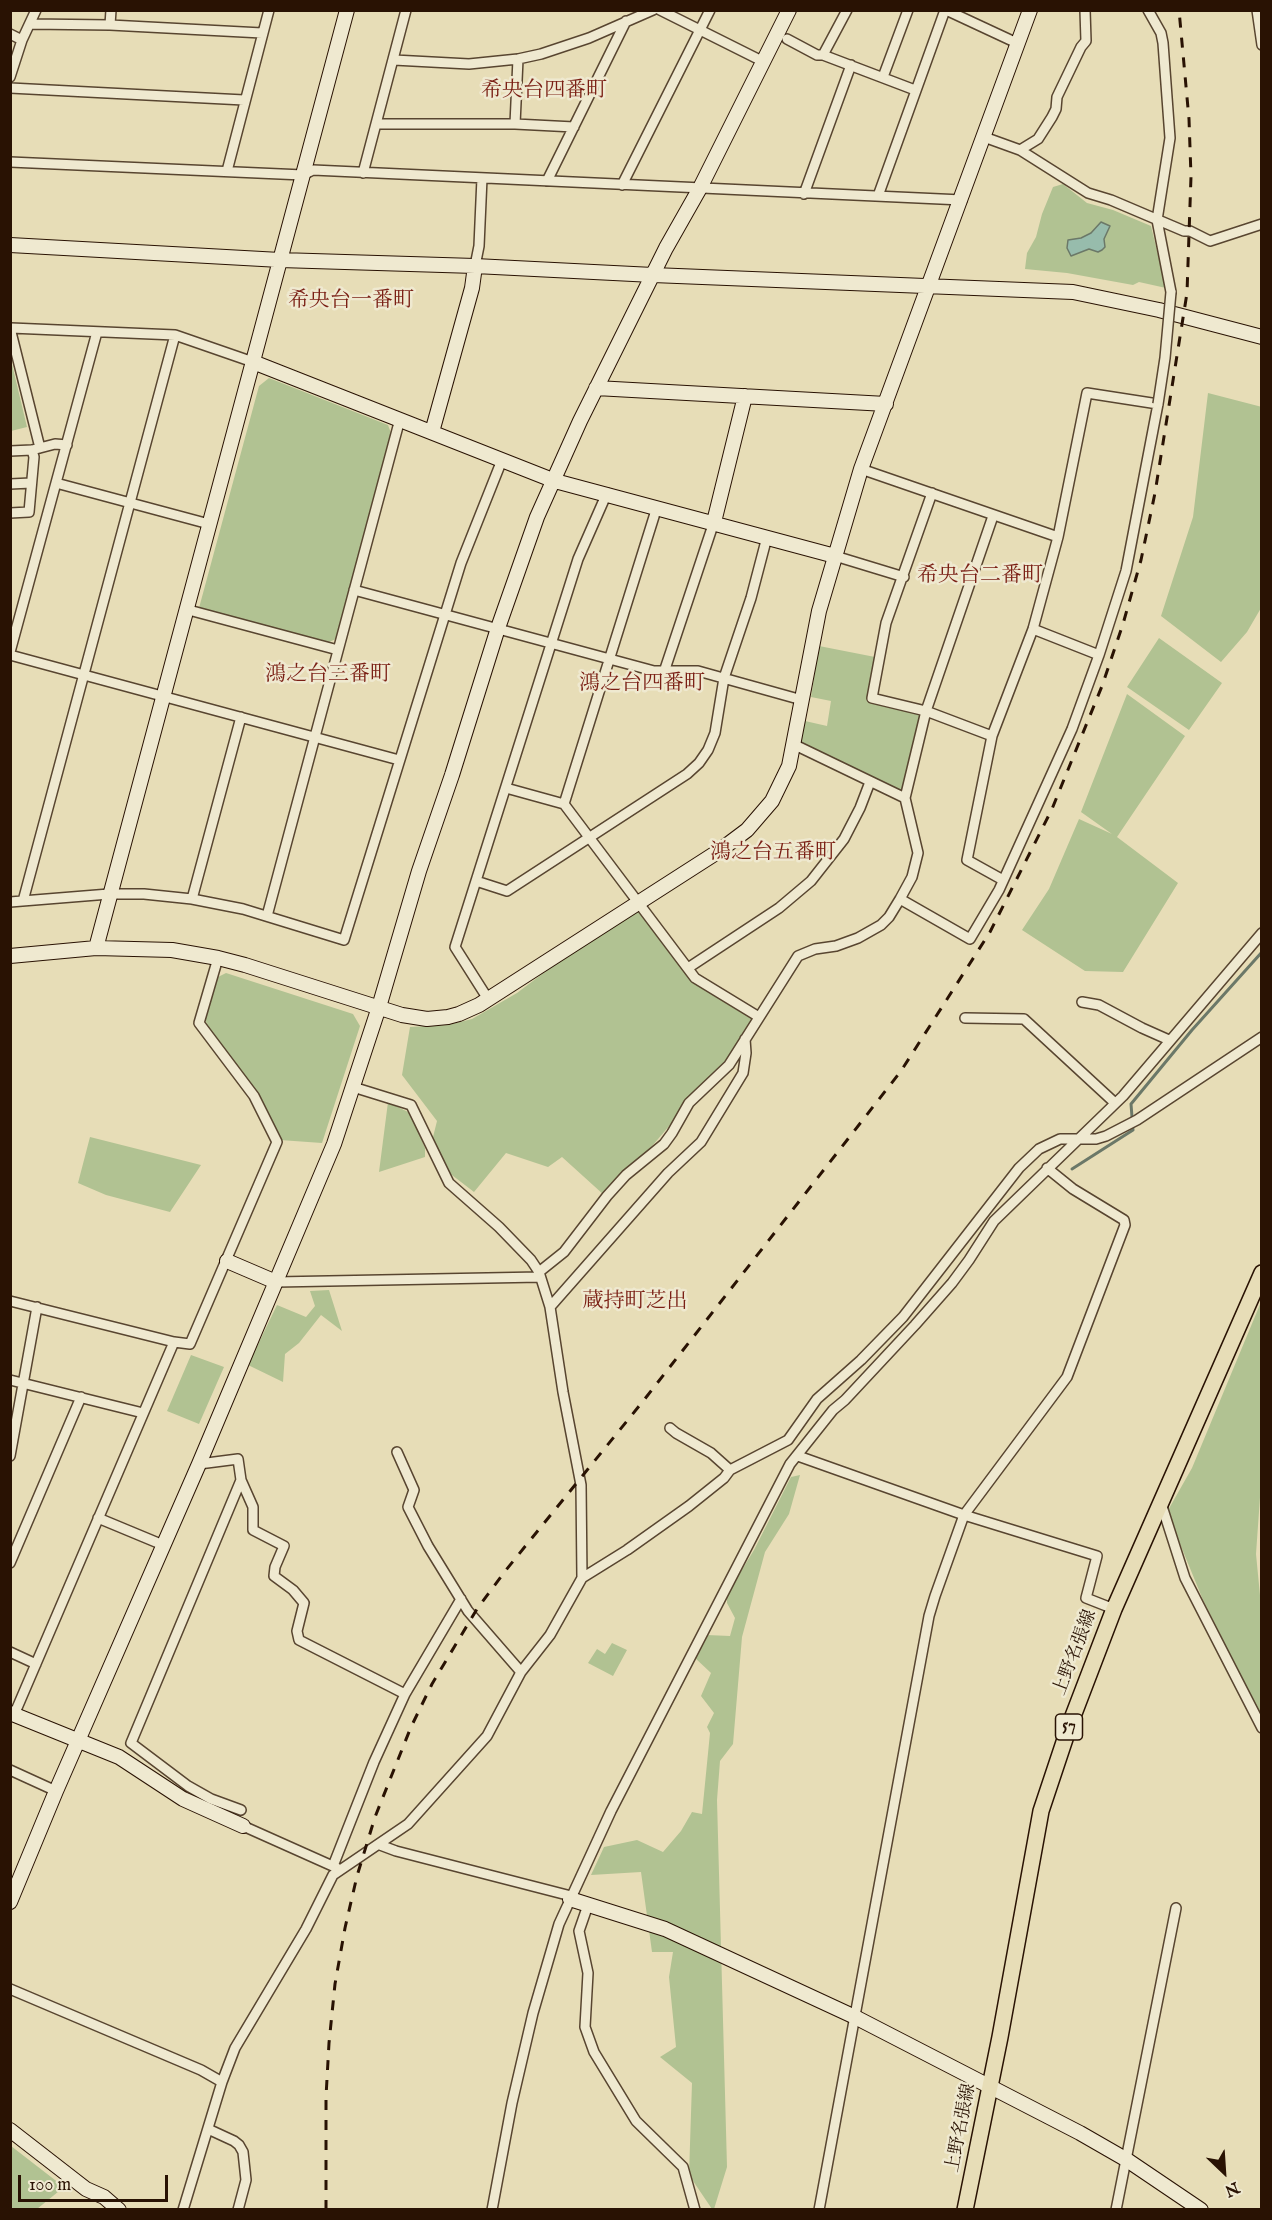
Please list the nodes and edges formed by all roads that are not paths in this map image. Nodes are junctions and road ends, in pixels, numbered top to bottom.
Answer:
1 (36, 10) edge
2 (111, 10) edge
3 (269, 10) edge
4 (347, 10) edge
5 (406, 10) edge
6 (622, 10) edge
7 (653, 10) edge
8 (660, 10) edge
9 (710, 10) edge
10 (789, 10) edge
11 (847, 10) edge
12 (908, 10) edge
13 (946, 10) edge
14 (1030, 10) edge
15 (1085, 10) edge
16 (1148, 10) edge
17 (1257, 10) edge
18 (626, 21) junction
19 (30, 24) junction
20 (110, 25) junction
21 (700, 30) junction
22 (262, 33) junction
23 (10, 34) edge
24 (787, 39) dead end
25 (22, 40) junction
26 (1018, 44) junction
27 (1262, 45) edge
28 (823, 55) junction
29 (518, 59) junction
30 (393, 60) junction
31 (764, 62) junction
32 (851, 65) junction
33 (10, 77) edge
34 (883, 77) junction
35 (10, 88) edge
36 (915, 90) junction
37 (244, 100) junction
38 (377, 124) junction
39 (515, 124) junction
40 (574, 127) junction
41 (984, 137) junction
42 (1020, 150) junction
43 (10, 162) edge
44 (227, 171) junction
45 (363, 173) junction
46 (303, 176) junction
47 (482, 178) junction
48 (547, 182) junction
49 (622, 185) junction
50 (700, 188) junction
51 (804, 194) junction
52 (878, 196) junction
53 (962, 200) junction
54 (1157, 220) junction
55 (1262, 224) edge
56 (10, 245) edge
57 (279, 260) junction
58 (475, 266) junction
59 (653, 275) junction
60 (929, 285) junction
61 (97, 332) junction
62 (175, 335) junction
63 (1262, 337) edge
64 (253, 362) junction
65 (596, 388) junction
66 (745, 396) junction
67 (886, 404) junction
68 (1158, 404) junction
69 (400, 419) junction
70 (432, 432) junction
71 (67, 445) junction
72 (36, 449) junction
73 (10, 451) edge
74 (502, 460) junction
75 (861, 469) junction
76 (555, 481) junction
77 (31, 483) junction
78 (56, 483) junction
79 (10, 484) edge
80 (606, 493) junction
81 (932, 493) junction
82 (130, 503) junction
83 (657, 507) junction
84 (10, 513) edge
85 (993, 516) junction
86 (714, 522) junction
87 (209, 524) junction
88 (767, 537) junction
89 (1058, 537) junction
90 (835, 556) junction
91 (904, 577) junction
92 (354, 590) junction
93 (185, 609) junction
94 (446, 615) junction
95 (498, 628) junction
96 (1033, 628) junction
97 (550, 643) junction
98 (338, 650) junction
99 (10, 653) edge
100 (1099, 655) junction
101 (610, 659) junction
102 (664, 672) junction
103 (84, 675) junction
104 (724, 678) junction
105 (163, 696) junction
106 (802, 700) junction
107 (926, 711) junction
108 (241, 717) junction
109 (315, 736) junction
110 (992, 736) junction
111 (795, 745) junction
112 (399, 760) junction
113 (870, 782) junction
114 (506, 788) junction
115 (905, 798) junction
116 (564, 804) junction
117 (589, 837) junction
118 (1003, 880) junction
119 (476, 881) junction
120 (110, 894) junction
121 (192, 899) junction
122 (900, 899) junction
123 (23, 901) junction
124 (10, 902) edge
125 (637, 902) junction
126 (267, 916) junction
127 (1262, 933) edge
128 (96, 948) junction
129 (10, 956) edge
130 (218, 958) junction
131 (688, 968) junction
132 (488, 999) junction
133 (1082, 1002) dead end
134 (379, 1007) junction
135 (759, 1017) junction
136 (965, 1018) dead end
137 (1262, 1037) edge
138 (745, 1038) junction
139 (1169, 1040) junction
140 (353, 1087) junction
141 (1115, 1103) junction
142 (1080, 1138) junction
143 (1047, 1168) junction
144 (226, 1261) junction
145 (1262, 1273) edge
146 (539, 1274) junction
147 (276, 1282) junction
148 (10, 1301) edge
149 (37, 1307) junction
150 (550, 1307) junction
151 (174, 1342) junction
152 (10, 1380) edge
153 (23, 1383) junction
154 (81, 1397) junction
155 (143, 1413) junction
156 (670, 1428) dead end
157 (397, 1452) dead end
158 (10, 1456) edge
159 (798, 1456) junction
160 (199, 1464) junction
161 (730, 1470) junction
162 (241, 1480) junction
163 (1161, 1501) junction
164 (964, 1515) junction
165 (98, 1518) junction
166 (164, 1545) junction
167 (10, 1563) edge
168 (582, 1578) junction
169 (460, 1599) junction
170 (1114, 1609) junction
171 (10, 1652) edge
172 (36, 1664) junction
173 (521, 1672) junction
174 (405, 1694) junction
175 (12, 1714) edge
176 (1262, 1728) edge
177 (79, 1740) junction
178 (10, 1770) edge
179 (56, 1791) junction
180 (241, 1810) dead end
181 (243, 1826) joint
182 (380, 1845) junction
183 (336, 1868) junction
184 (571, 1898) junction
185 (10, 1902) edge
186 (588, 1905) junction
187 (1176, 1908) dead end
188 (10, 1989) edge
189 (855, 2017) junction
190 (222, 2082) junction
191 (990, 2086) junction
192 (208, 2129) junction
193 (10, 2130) edge
194 (1127, 2160) junction
195 (119, 2210) edge
196 (183, 2210) edge
197 (238, 2210) edge
198 (492, 2210) edge
199 (695, 2210) edge
200 (819, 2210) edge
201 (965, 2210) edge
202 (1116, 2210) edge
203 (1201, 2210) edge

1 - 19 street
2 - 20 street
3 - 22 street
4 - 46 street
5 - 30 street
6 - 18 street
7 - 18 street
8 - 21 street
9 - 21 street
10 - 31 street
11 - 28 street
12 - 34 street
13 - 26 street
13 - 36 street
14 - 26 street
15 - 42 street
16 - 54 street
17 - 27 street
18 - 29 street
18 - 40 street
19 - 20 street
19 - 25 street
20 - 22 street
21 - 31 street
21 - 49 street
22 - 37 street
23 - 25 street
24 - 28 street
25 - 33 street
26 - 41 street
28 - 32 street
29 - 30 street
29 - 39 street
30 - 38 street
31 - 50 street
32 - 34 street
32 - 51 street
34 - 36 street
35 - 37 street
36 - 52 street
37 - 44 street
38 - 39 street
38 - 45 street
39 - 40 street
40 - 48 street
41 - 42 street
41 - 53 street
42 - 54 street
43 - 44 street
44 - 46 street
45 - 46 street
45 - 47 street
46 - 57 street
47 - 48 street
47 - 58 street
48 - 49 street
49 - 50 street
50 - 51 street
50 - 59 street
51 - 52 street
52 - 53 street
53 - 60 street
54 - 55 street
54 - 68 street, bridge
56 - 57 street
57 - 58 street
57 - 64 street
58 - 59 street
58 - 70 street
59 - 60 street
59 - 65 street
60 - 63 street
60 - 67 street
61 - 62 street
61 - 71 street
61 - 72 street
62 - 64 street
62 - 82 street
64 - 69 street
64 - 87 street
65 - 66 street
65 - 76 street
66 - 67 street
66 - 86 street
67 - 75 street
68 - 89 street
68 - 100 street
69 - 70 street
69 - 92 street
70 - 74 street
71 - 72 street
71 - 78 street
72 - 73 street
72 - 77 street
74 - 76 street
74 - 94 street
75 - 81 street
75 - 90 street
76 - 80 street
76 - 95 street
77 - 79 street
77 - 84 street
78 - 82 street
78 - 99 street
80 - 83 street
80 - 97 street
81 - 85 street
81 - 91 street
82 - 87 street
82 - 103 street
83 - 86 street
83 - 101 street
85 - 89 street
85 - 107 street
86 - 88 street
86 - 102 street
87 - 93 street
88 - 90 street
88 - 104 street
89 - 96 street
90 - 91 street
90 - 106 street
91 - 107 street
92 - 94 street
92 - 98 street
93 - 98 street
93 - 105 street
94 - 95 street
94 - 112 street
95 - 97 street
95 - 134 street
96 - 100 street
96 - 110 street
97 - 101 street
97 - 114 street
98 - 109 street
99 - 103 street
100 - 118 street
101 - 102 street
101 - 116 street
102 - 104 street
103 - 105 street
103 - 123 street
104 - 106 street
104 - 117 street
105 - 108 street
105 - 120 street
106 - 111 street
107 - 110 street
107 - 115 street
108 - 109 street
108 - 121 street
109 - 112 street
109 - 126 street
110 - 118 street
111 - 113 street
111 - 125 street
112 - 126 street
113 - 115 street
113 - 131 street
114 - 116 street
114 - 119 street
115 - 122 street
116 - 117 street
117 - 119 street
117 - 125 street
118 - 122 street
119 - 132 street
120 - 121 street
120 - 123 street
120 - 128 street
121 - 126 street
122 - 135 street
123 - 124 street
125 - 131 street
125 - 132 street
127 - 139 street
128 - 129 street
128 - 130 street
130 - 134 street
130 - 144 street
131 - 135 street
132 - 134 street
133 - 139 street
134 - 140 street
135 - 138 street
136 - 141 street
137 - 142 street
138 - 146 street
138 - 150 street
139 - 141 street
140 - 146 street
140 - 147 street
141 - 142 street
142 - 143 street
142 - 161 street
143 - 159 street
143 - 164 street
144 - 147 street
144 - 151 street
145 - 163 main road, 上野名張線 / 57
146 - 147 street
146 - 150 street
147 - 160 street
148 - 149 street
149 - 151 street
149 - 153 street
150 - 168 street
151 - 155 street
152 - 153 street
153 - 154 street
153 - 158 street
154 - 155 street
154 - 167 street
155 - 165 street
156 - 161 street
157 - 169 street
159 - 164 street
159 - 184 street
160 - 162 street
160 - 166 street
161 - 168 street
162 - 174 street
162 - 180 street
163 - 170 main road, 上野名張線 / 57
163 - 176 street
164 - 170 street
164 - 189 street
165 - 166 street
165 - 172 street
166 - 177 street
168 - 173 street
169 - 173 street
169 - 174 street
170 - 191 main road, 上野名張線 / 57
171 - 172 street
172 - 175 street
173 - 182 street
174 - 183 street
175 - 177 street
177 - 179 street
177 - 181 street
178 - 179 street
179 - 185 street
181 - 183 street
182 - 183 street
182 - 184 street
183 - 190 street
184 - 186 street
184 - 198 street
186 - 189 street
186 - 199 street
187 - 194 street
188 - 190 street
189 - 191 street
189 - 200 street
190 - 192 street
191 - 194 street
191 - 201 main road, 上野名張線 / 57
192 - 196 street
192 - 197 street
193 - 195 street
194 - 202 street
194 - 203 street

